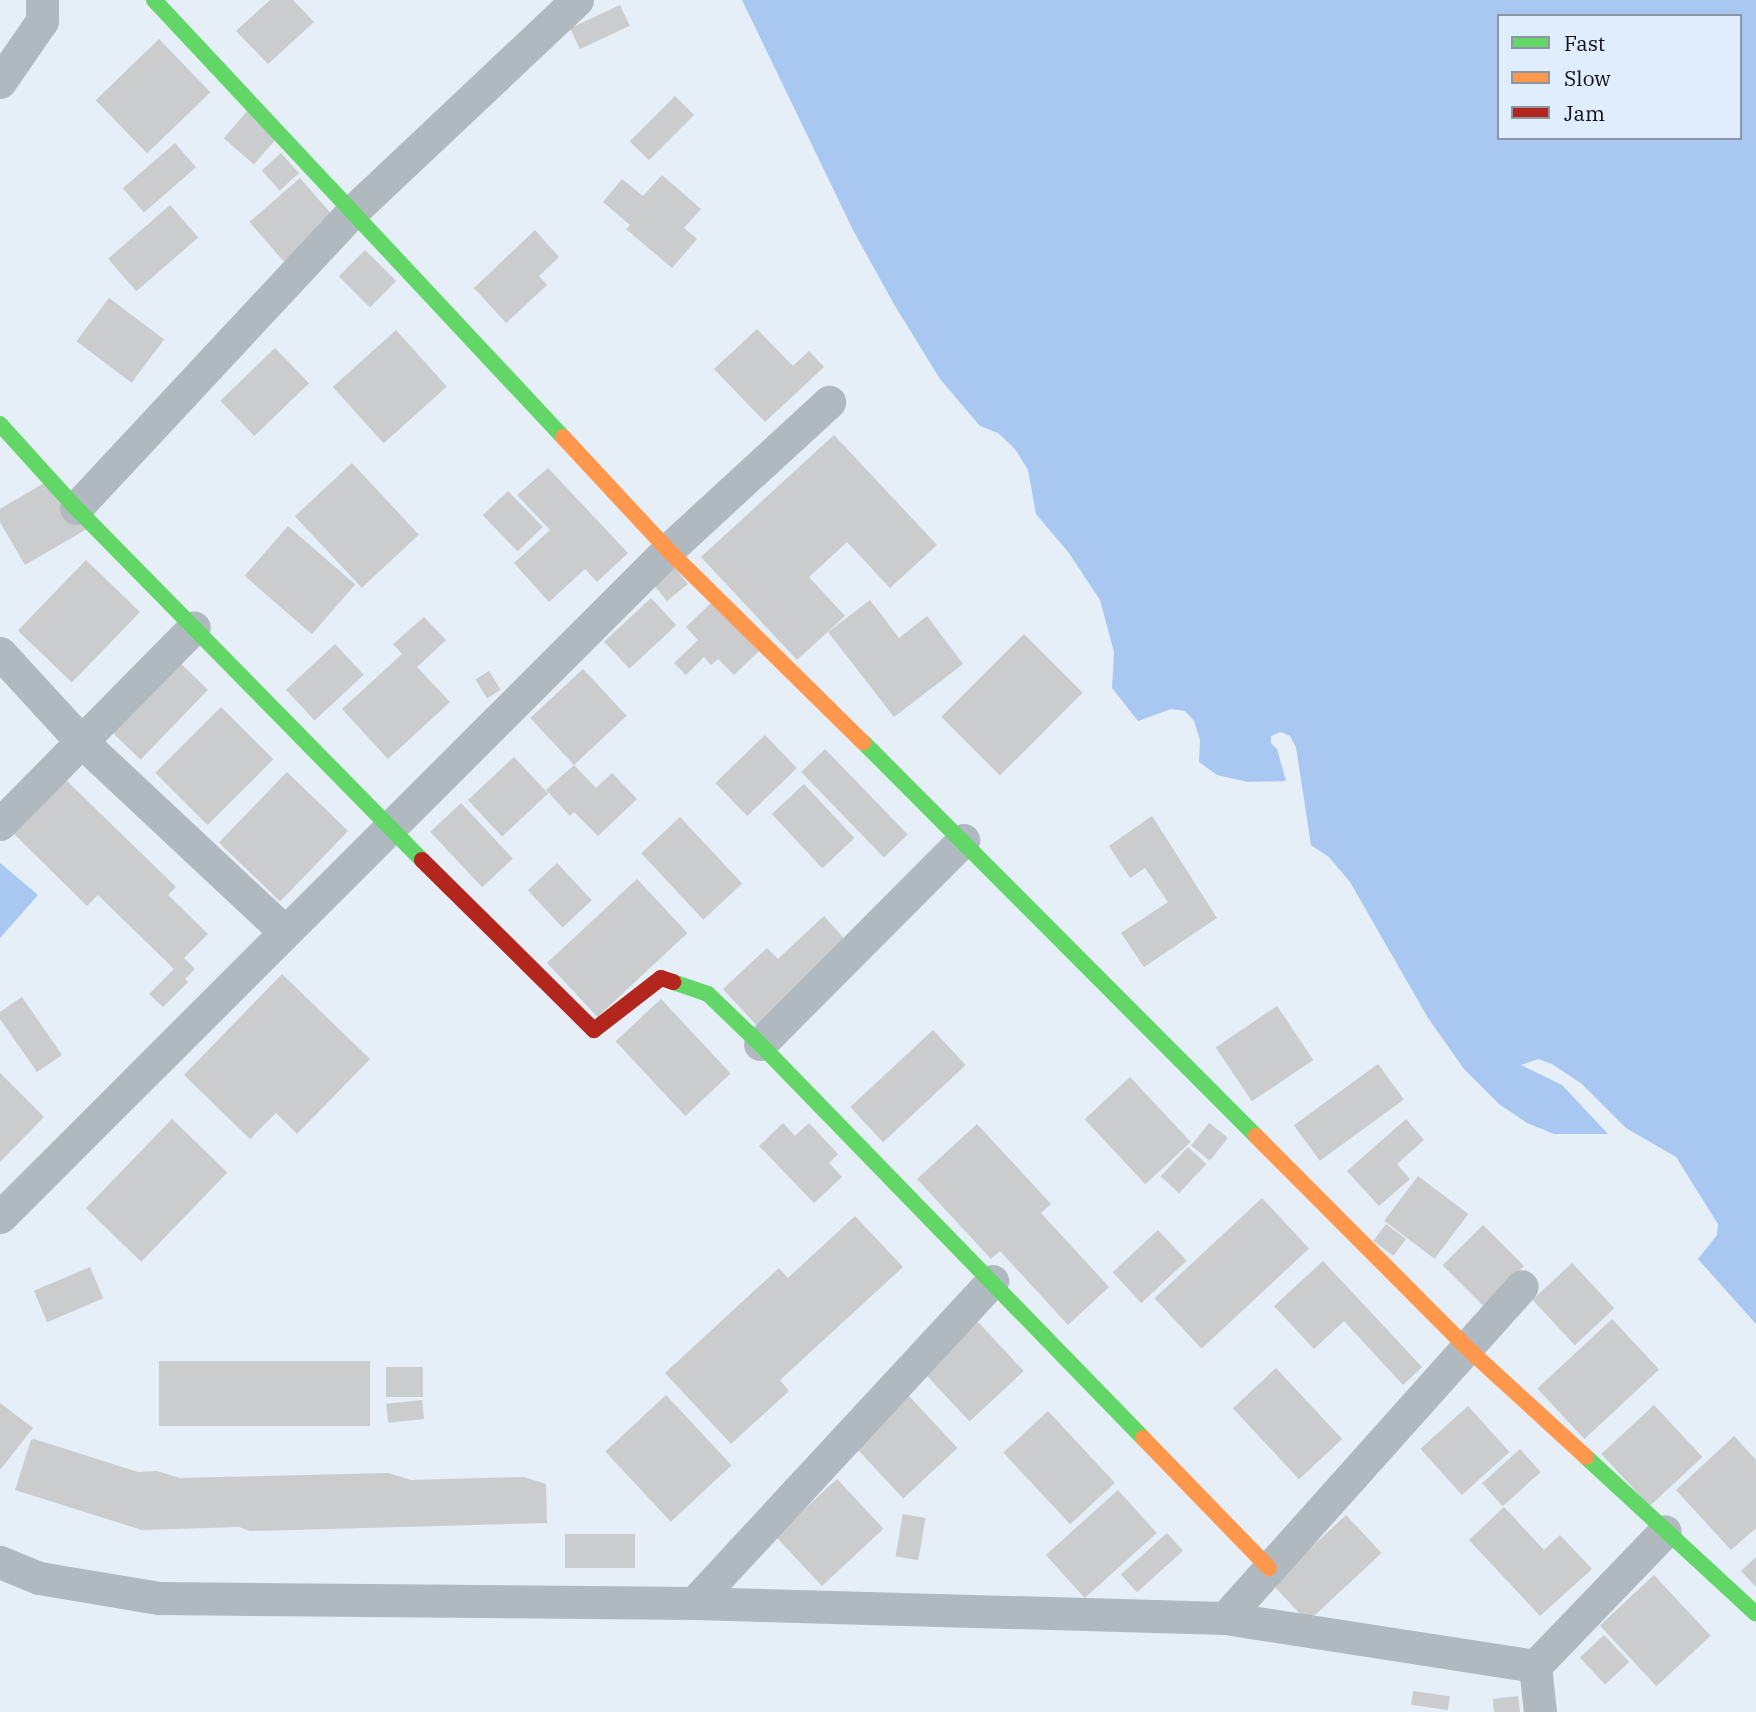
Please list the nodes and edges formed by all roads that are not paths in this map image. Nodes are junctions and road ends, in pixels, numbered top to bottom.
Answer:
1 (43, 0) edge
2 (154, 0) edge
3 (577, 0) edge
4 (0, 82) edge
5 (353, 211) junction
6 (829, 402) dead end
7 (0, 424) edge
8 (76, 508) junction
9 (668, 550) junction
10 (194, 627) junction
11 (0, 653) edge
12 (81, 741) junction
13 (0, 824) edge
14 (389, 828) junction
15 (962, 840) junction
16 (285, 932) junction
17 (761, 1044) junction
18 (0, 1217) edge
19 (992, 1281) junction
20 (1522, 1286) dead end
21 (1466, 1348) junction
22 (1665, 1531) junction
23 (0, 1562) edge
24 (1269, 1568) junction
25 (694, 1603) junction
26 (1756, 1614) edge
27 (1225, 1618) junction
28 (1535, 1666) junction
29 (1540, 1712) edge

1 - 4 street
2 - 5 street
3 - 5 street
5 - 8 street
5 - 9 street
6 - 9 street
7 - 8 street
8 - 10 street
9 - 14 street
9 - 15 street
10 - 12 street
10 - 14 street
11 - 12 street
12 - 13 street
12 - 16 street
14 - 16 street
14 - 17 street
15 - 17 street
15 - 21 street
16 - 18 street
17 - 19 street
19 - 24 street
19 - 25 street
20 - 21 street
21 - 22 street
21 - 24 street
22 - 26 street
22 - 28 street
23 - 25 street
24 - 27 street
25 - 27 street
27 - 28 street
28 - 29 street

